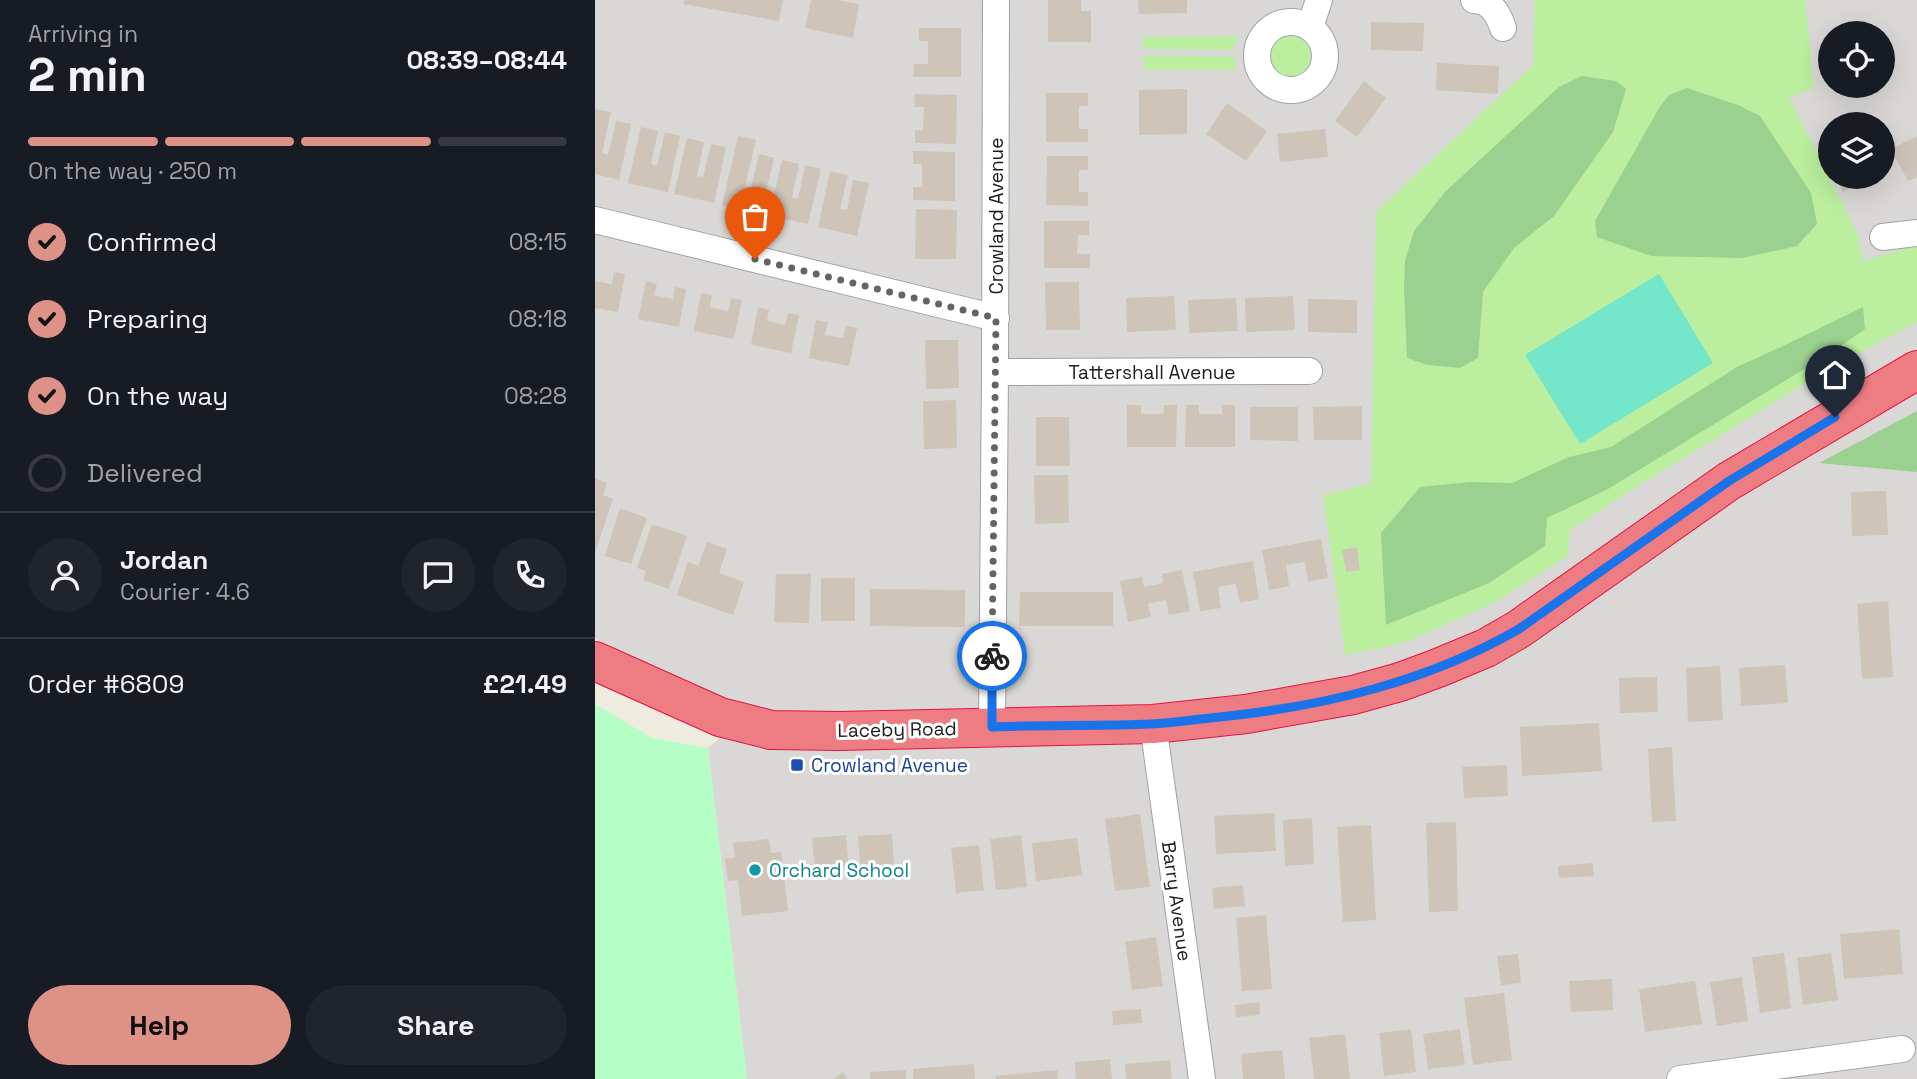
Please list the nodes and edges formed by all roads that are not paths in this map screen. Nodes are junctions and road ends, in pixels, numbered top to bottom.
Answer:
1 (1319, 0) edge
2 (1474, 0) edge
3 (993, 1) edge
4 (1310, 27) dead end
5 (1503, 28) dead end
6 (595, 220) edge
7 (1917, 233) edge
8 (1883, 237) dead end
9 (996, 318) junction
10 (1917, 370) edge
11 (1309, 371) dead end
12 (995, 372) junction
13 (595, 661) edge
14 (1153, 724) junction
15 (992, 727) junction
16 (1902, 1049) dead end
17 (1202, 1079) edge
18 (1680, 1079) edge

1 - 4 street
2 - 5 street
3 - 9 street, Crowland Avenue
6 - 9 street
7 - 8 street
9 - 12 street, Crowland Avenue
10 - 14 highway, Laceby Road
11 - 12 street, Tattershall Avenue
12 - 15 street, Crowland Avenue
13 - 15 highway, Laceby Road
14 - 15 highway, Laceby Road
14 - 17 street, Barry Avenue
16 - 18 street

